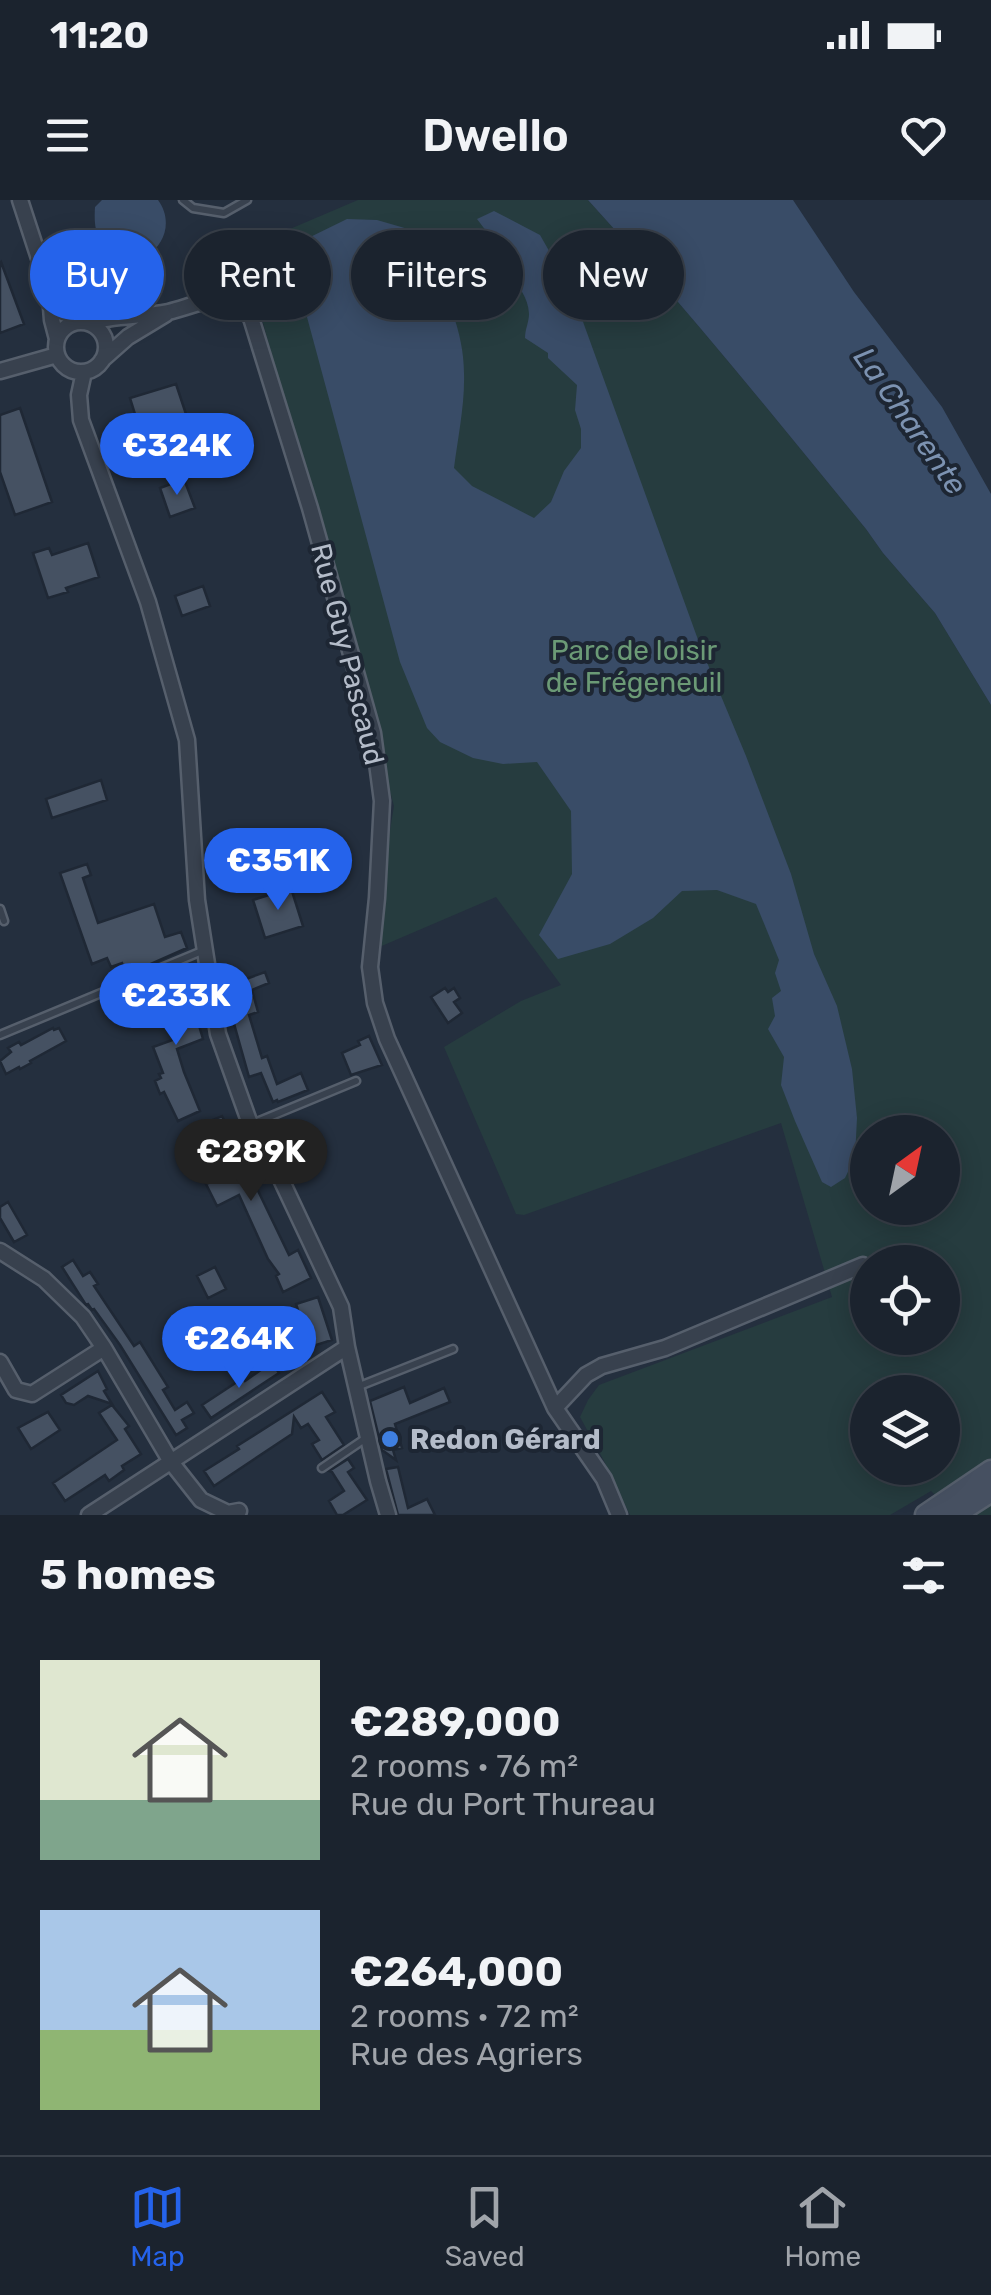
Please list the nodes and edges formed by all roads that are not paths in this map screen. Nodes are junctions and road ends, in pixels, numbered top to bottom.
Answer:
1 (20, 200) edge
2 (184, 200) edge
3 (246, 200) edge
4 (30, 231) edge
5 (171, 312) junction
6 (52, 320) edge
7 (78, 320) edge
8 (84, 323) junction
9 (57, 347) junction
10 (102, 360) junction
11 (0, 372) edge
12 (84, 372) junction
13 (0, 909) edge
14 (4, 921) dead end
15 (205, 950) junction
16 (0, 1035) edge
17 (356, 1081) dead end
18 (251, 1124) junction
19 (0, 1251) edge
20 (850, 1270) edge
21 (347, 1347) junction
22 (104, 1348) junction
23 (453, 1349) dead end
24 (0, 1362) edge
25 (356, 1387) junction
26 (555, 1408) junction
27 (368, 1437) junction
28 (171, 1462) junction
29 (322, 1468) dead end
30 (991, 1472) edge
31 (991, 1491) edge
32 (239, 1511) dead end
33 (90, 1515) edge
34 (388, 1515) edge
35 (620, 1515) edge
36 (926, 1515) edge
37 (954, 1515) edge

1 - 4 street
2 - 3 lane
5 - 8 street, Rue Guy Pascaud
5 - 10 street, Rue Guy Pascaud
5 - 26 street, Rue Guy Pascaud
6 - 9 street
7 - 8 street
8 - 9 street
8 - 10 street
9 - 11 street
9 - 12 street
10 - 12 street
12 - 15 street
13 - 14 lane
15 - 16 lane
15 - 18 street
17 - 18 lane
18 - 21 street
19 - 22 street
20 - 26 street
21 - 25 street
21 - 28 street
22 - 24 street
22 - 28 street
23 - 25 lane
25 - 27 street
26 - 35 street, Rue Guy Pascaud
27 - 29 lane
27 - 34 street
28 - 32 street
28 - 33 street
30 - 36 main road
31 - 37 main road

